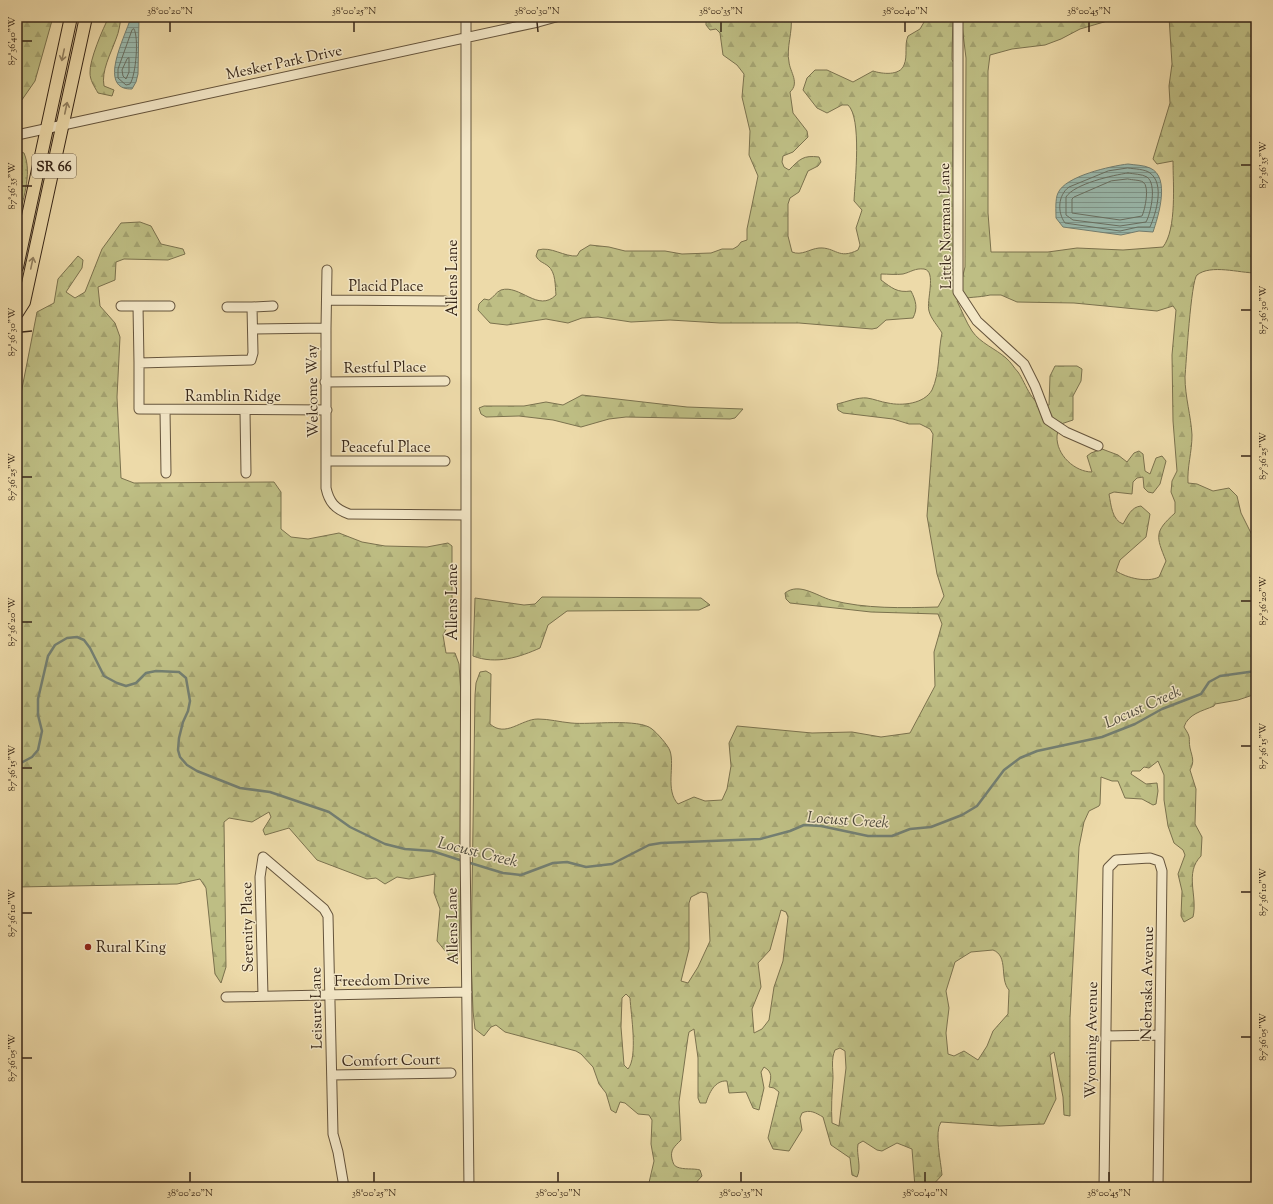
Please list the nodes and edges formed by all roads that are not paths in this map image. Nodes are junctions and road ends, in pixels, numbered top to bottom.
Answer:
1 (71, 17) edge
2 (86, 17) edge
3 (466, 17) edge
4 (556, 17) edge
5 (958, 17) edge
6 (466, 37) junction
7 (62, 125) junction
8 (47, 129) junction
9 (17, 135) edge
10 (17, 267) edge
11 (327, 270) dead end
12 (327, 300) junction
13 (444, 301) dead end
14 (121, 306) dead end
15 (138, 306) junction
16 (170, 306) dead end
17 (274, 306) dead end
18 (226, 307) dead end
19 (252, 307) junction
20 (17, 313) edge
21 (326, 328) junction
22 (253, 329) junction
23 (139, 363) junction
24 (445, 381) dead end
25 (325, 382) junction
26 (165, 410) junction
27 (327, 410) junction
28 (245, 411) junction
29 (1098, 446) dead end
30 (327, 461) junction
31 (445, 461) dead end
32 (166, 473) dead end
33 (246, 473) dead end
34 (466, 515) junction
35 (263, 857) joint
36 (1107, 893) joint
37 (467, 992) junction
38 (330, 995) junction
39 (263, 996) junction
40 (226, 997) dead end
41 (1106, 1036) junction
42 (1160, 1036) junction
43 (451, 1074) dead end
44 (332, 1075) junction
45 (344, 1187) edge
46 (469, 1187) edge
47 (1104, 1187) edge
48 (1158, 1187) edge

1 -> 8 main road, SR 66
7 -> 2 main road, SR 66
3 - 6 street, Allens Lane
4 - 6 street, Mesker Park Drive
5 - 29 street, Little Norman Lane
6 - 7 street, Mesker Park Drive
6 - 34 street, Allens Lane
7 - 8 street, Mesker Park Drive
20 -> 7 main road, SR 66
8 - 9 street, Mesker Park Drive
8 - 10 main road, SR 66
11 - 12 street, Welcome Way
12 - 13 street, Placid Place
12 - 21 street, Welcome Way
14 - 15 street
15 - 16 street
15 - 23 street
17 - 19 street
18 - 19 street
19 - 22 street
21 - 22 street
21 - 25 street, Welcome Way
22 - 23 street
23 - 26 street, Ramblin Ridge
24 - 25 street, Restful Place
25 - 27 street, Welcome Way
26 - 28 street, Ramblin Ridge
26 - 32 street
27 - 28 street, Ramblin Ridge
27 - 30 street, Welcome Way
28 - 33 street
30 - 31 street, Peaceful Place
30 - 34 street, Welcome Way
34 - 37 street, Allens Lane
35 - 38 street, Leisure Lane
35 - 39 street, Serenity Place
36 - 41 street, Wyoming Avenue
36 - 42 street, Nebraska Avenue
37 - 38 street, Freedom Drive
37 - 46 street, Allens Lane
38 - 39 street, Freedom Drive
38 - 44 street, Leisure Lane
39 - 40 street, Freedom Drive
41 - 42 street
41 - 47 street, Wyoming Avenue
42 - 48 street, Nebraska Avenue
43 - 44 street, Comfort Court
44 - 45 street, Leisure Lane

